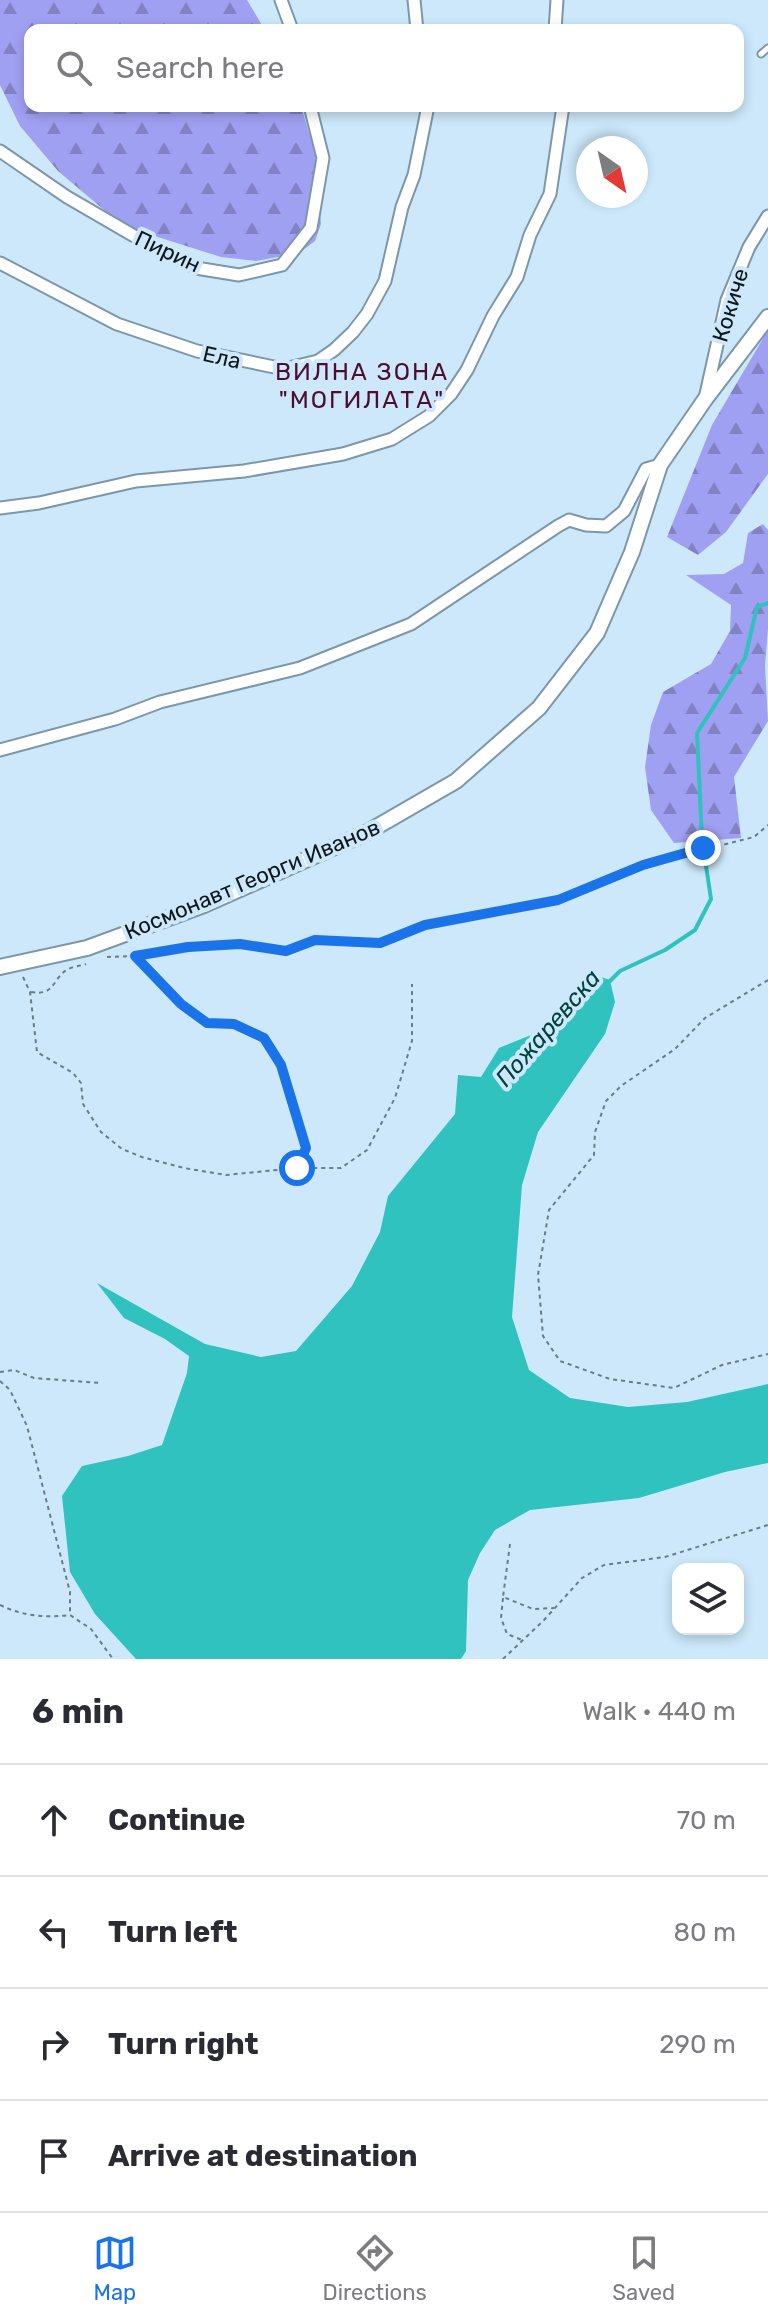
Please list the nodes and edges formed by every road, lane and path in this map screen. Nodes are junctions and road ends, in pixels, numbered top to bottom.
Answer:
1 (281, 0) edge
2 (414, 0) edge
3 (557, 0) edge
4 (290, 24) edge
5 (416, 24) edge
6 (555, 24) edge
7 (768, 48) edge
8 (761, 54) dead end
9 (312, 112) edge
10 (427, 112) edge
11 (562, 112) edge
12 (0, 151) edge
13 (768, 216) edge
14 (0, 263) edge
15 (768, 317) edge
16 (706, 398) junction
17 (660, 465) junction
18 (0, 508) edge
19 (0, 750) edge
20 (768, 825) edge
21 (135, 956) junction
22 (105, 957) dead end
23 (91, 962) dead end
24 (18, 965) junction
25 (0, 967) edge
26 (768, 980) edge
27 (412, 984) dead end
28 (30, 992) junction
29 (297, 1168) junction
30 (768, 1354) edge
31 (0, 1372) edge
32 (0, 1381) edge
33 (100, 1383) dead end
34 (768, 1525) edge
35 (510, 1544) dead end
36 (503, 1597) junction
37 (0, 1605) edge
38 (555, 1608) junction
39 (70, 1615) junction
40 (523, 1640) junction
41 (113, 1659) edge
42 (503, 1659) edge

1 - 4 street
2 - 5 street
3 - 6 street
7 - 8 lane
9 - 12 street, Пирин
10 - 14 street, Ела
11 - 18 street
13 - 16 street, Кокиче
15 - 16 street, Космонавт Георги Иванов
16 - 17 street, Космонавт Георги Иванов
17 - 19 street
17 - 24 street, Космонавт Георги Иванов
20 - 21 path
21 - 22 path
21 - 29 path
23 - 28 path
24 - 25 street, Космонавт Георги Иванов
24 - 28 path
26 - 30 path
27 - 29 path
28 - 29 path
31 - 33 path
32 - 39 path
34 - 38 path
35 - 36 path
36 - 38 path
36 - 40 path
37 - 39 path
38 - 40 path
39 - 41 path
40 - 42 path

